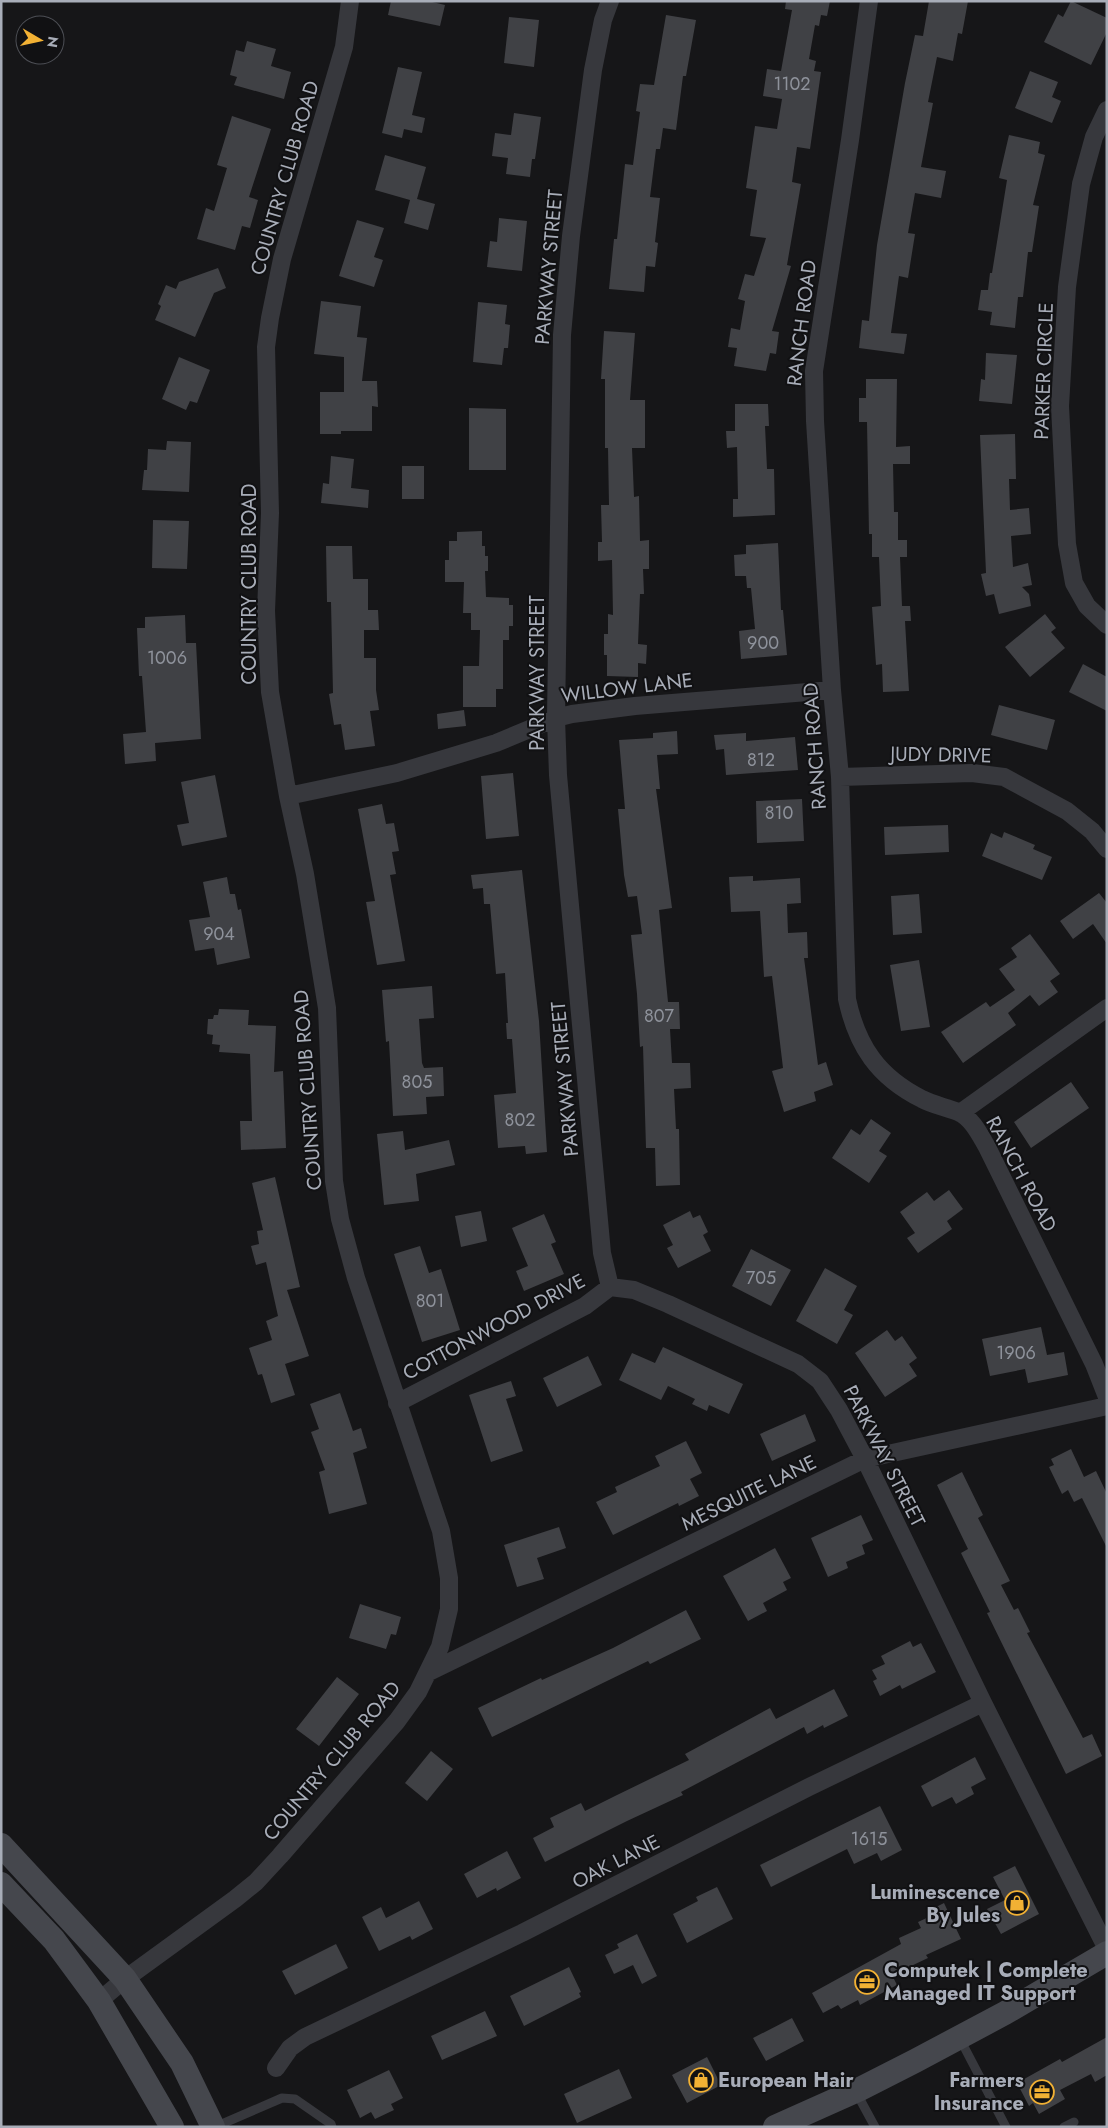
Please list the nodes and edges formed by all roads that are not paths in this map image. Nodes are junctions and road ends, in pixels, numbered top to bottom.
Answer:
1 (350, 1) edge
2 (610, 1) edge
3 (869, 1) edge
4 (1107, 110) edge
5 (1107, 625) edge
6 (832, 690) junction
7 (556, 718) junction
8 (840, 777) junction
9 (288, 796) junction
10 (1107, 849) edge
11 (1107, 1008) edge
12 (960, 1113) junction
13 (610, 1287) junction
14 (1100, 1361) edge
15 (1107, 1397) edge
16 (397, 1403) junction
17 (1107, 1406) edge
18 (865, 1459) junction
19 (429, 1672) junction
20 (983, 1703) junction
21 (1, 1845) edge
22 (1, 1884) edge
23 (1107, 1951) edge
24 (125, 1979) junction
25 (99, 2001) junction
26 (959, 2037) junction
27 (276, 2068) dead end
28 (855, 2091) junction
29 (1074, 2122) dead end
30 (170, 2126) edge
31 (214, 2127) edge
32 (332, 2127) edge
33 (775, 2127) edge
34 (875, 2127) edge
35 (1006, 2127) edge
36 (1064, 2127) edge

1 - 9 street, COUNTRY CLUB ROAD
2 - 7 street, PARKWAY STREET
3 - 6 street, RANCH ROAD
4 - 5 street, PARKER CIRCLE
6 - 7 street, WILLOW LANE
6 - 8 street, RANCH ROAD
7 - 9 street, WILLOW LANE
7 - 13 street, PARKWAY STREET
8 - 10 street, JUDY DRIVE
8 - 12 street, RANCH ROAD
9 - 16 street, COUNTRY CLUB ROAD
11 - 12 street
12 - 14 street, RANCH ROAD
13 - 16 street, COTTONWOOD DRIVE
13 - 18 street, PARKWAY STREET
14 - 15 street, RANCH ROAD
16 - 19 street, COUNTRY CLUB ROAD
17 - 18 street, MESQUITE LANE
18 - 19 street, MESQUITE LANE
18 - 20 street, PARKWAY STREET
19 - 24 street, COUNTRY CLUB ROAD
20 - 23 street, PARKWAY STREET
20 - 27 street, OAK LANE
21 - 24 street
22 - 25 street
23 - 26 street
24 - 25 street, COUNTRY CLUB ROAD
24 - 31 street
25 - 30 street
26 - 28 street
26 - 35 lane
28 - 33 street
28 - 34 lane
29 - 36 lane
31 - 32 lane

